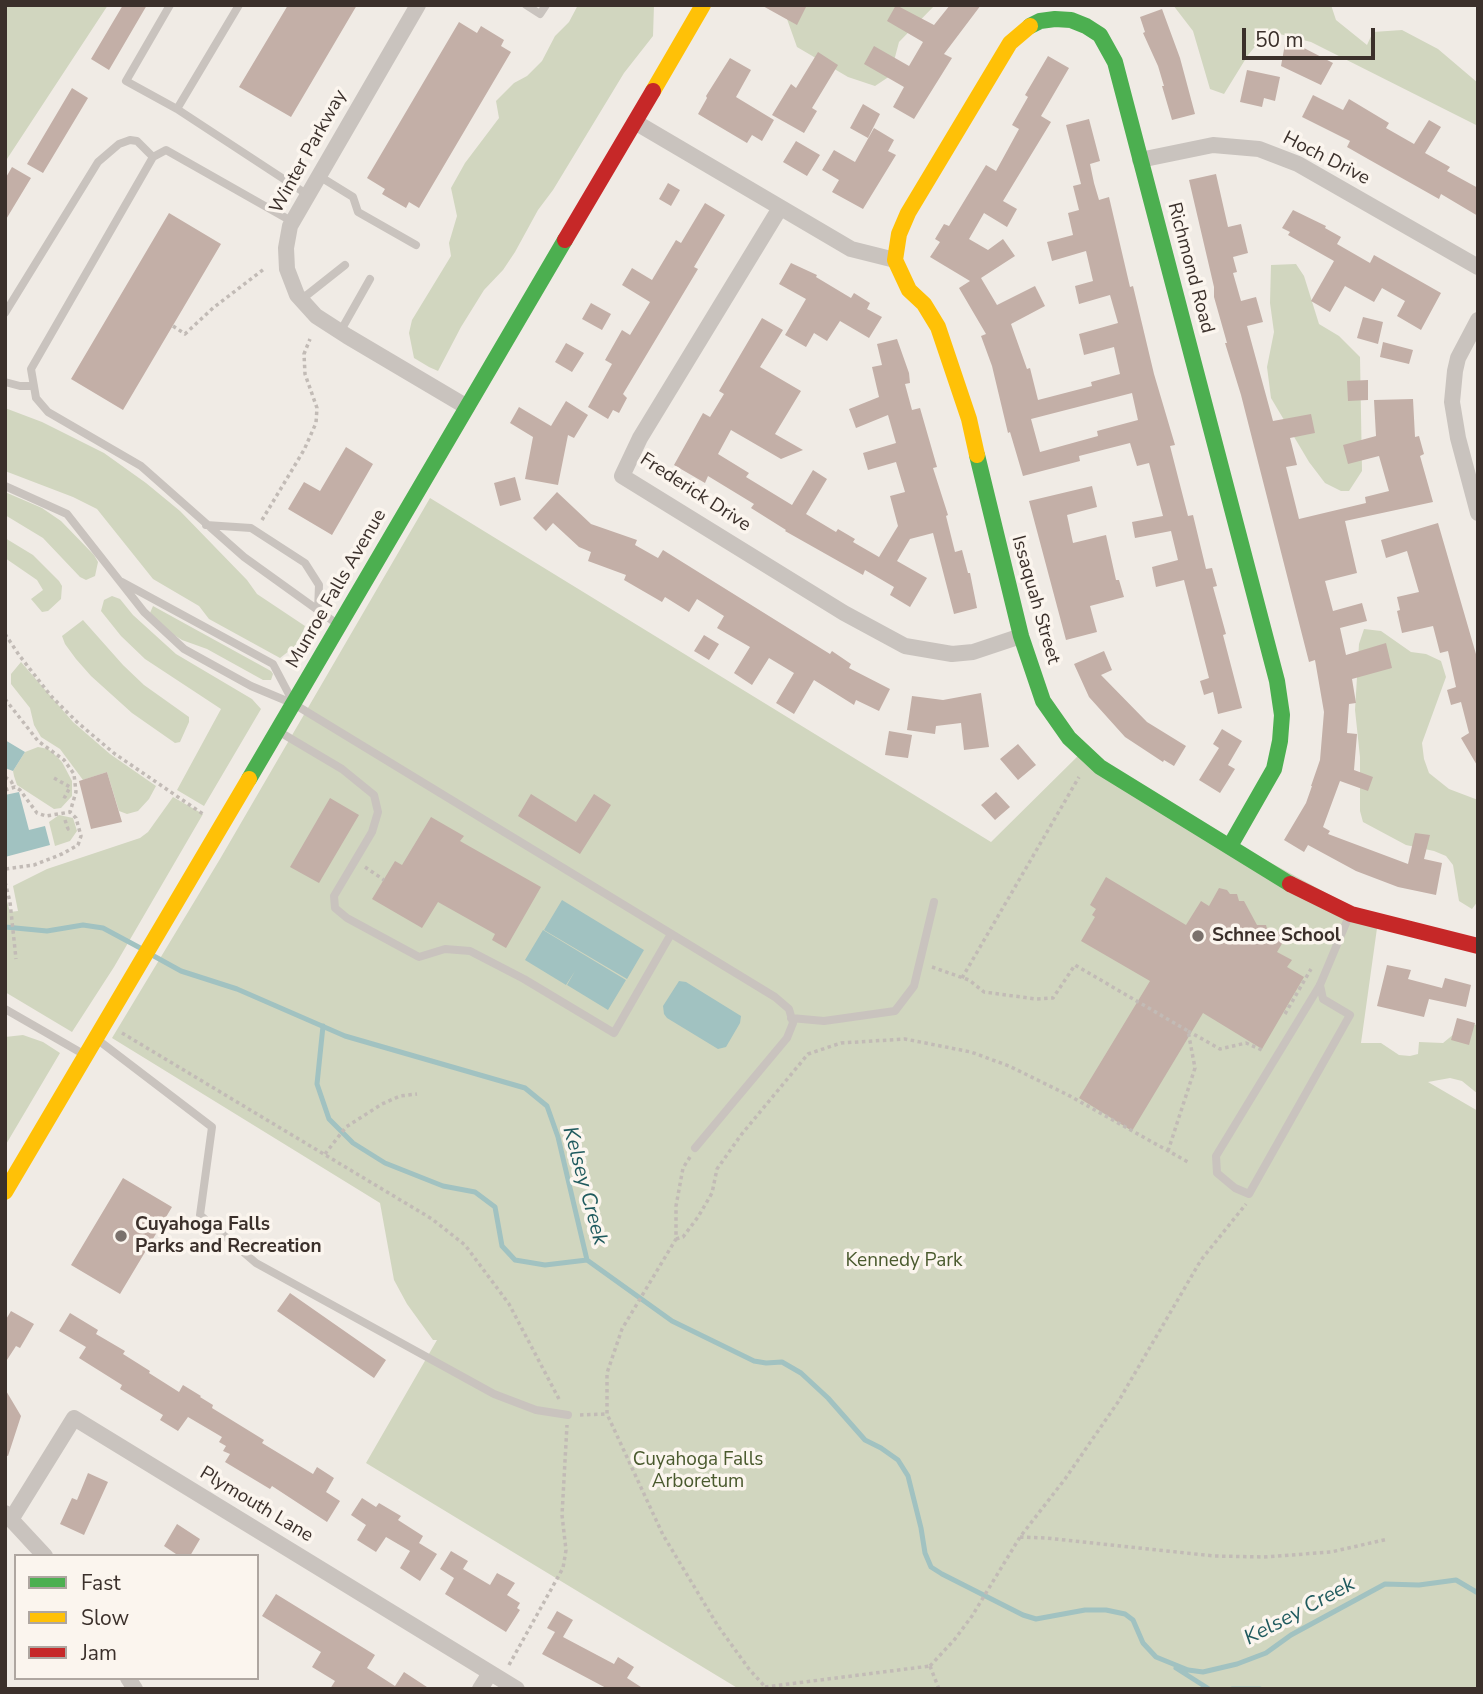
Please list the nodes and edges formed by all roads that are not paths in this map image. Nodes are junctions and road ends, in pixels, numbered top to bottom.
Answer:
1 (170, 5) edge
2 (239, 5) edge
3 (418, 5) edge
4 (526, 5) edge
5 (546, 5) edge
6 (703, 5) edge
7 (177, 109) junction
8 (635, 122) junction
9 (153, 157) junction
10 (1140, 160) junction
11 (319, 176) junction
12 (308, 195) junction
13 (780, 208) junction
14 (293, 222) junction
15 (416, 245) dead end
16 (895, 260) junction
17 (345, 265) dead end
18 (1478, 267) edge
19 (370, 279) dead end
20 (302, 299) junction
21 (5, 313) edge
22 (1478, 320) edge
23 (340, 332) junction
24 (5, 382) edge
25 (34, 386) junction
26 (467, 407) junction
27 (5, 486) edge
28 (1478, 513) edge
29 (206, 525) junction
30 (120, 580) junction
31 (318, 611) junction
32 (340, 626) junction
33 (1021, 636) junction
34 (294, 704) junction
35 (278, 731) junction
36 (1230, 846) junction
37 (934, 902) dead end
38 (1351, 914) junction
39 (671, 934) junction
40 (1478, 946) edge
41 (1320, 985) junction
42 (5, 1009) edge
43 (791, 1018) junction
44 (96, 1038) junction
45 (85, 1055) junction
46 (695, 1148) road end
47 (5, 1192) edge
48 (568, 1415) road end
49 (9, 1516) edge
50 (43, 1554) edge
51 (496, 1676) junction
52 (481, 1689) edge
53 (517, 1689) edge

1 - 7 lane
2 - 7 lane
3 - 11 street, Winter Parkway
4 - 5 lane
6 - 8 street, Munroe Falls Avenue
7 - 12 lane
8 - 13 street
8 - 26 street, Munroe Falls Avenue
9 - 14 lane
9 - 21 lane
9 - 25 lane
10 - 16 street, Richmond Road
10 - 18 street, Hoch Drive
10 - 36 street, Richmond Road
11 - 12 street, Winter Parkway
11 - 15 lane
12 - 14 street, Winter Parkway
13 - 16 street
13 - 33 street, Frederick Drive
14 - 20 street, Winter Parkway
16 - 33 street, Issaquah Street
17 - 20 lane
19 - 23 lane
20 - 23 street, Winter Parkway
22 - 28 street
23 - 26 street, Winter Parkway
24 - 25 lane
25 - 29 lane
26 - 32 street, Munroe Falls Avenue
27 - 30 lane
29 - 31 lane
29 - 31 lane
30 - 34 lane
30 - 34 lane
31 - 32 lane
32 - 34 street, Munroe Falls Avenue
33 - 36 street, Issaquah Street
34 - 35 street, Munroe Falls Avenue
34 - 39 lane
35 - 39 lane
35 - 44 street, Munroe Falls Avenue
36 - 38 street, Issaquah Street
37 - 43 lane
38 - 40 street, Issaquah Street
38 - 41 lane
39 - 43 lane
41 - 41 lane
42 - 45 lane
43 - 46 lane
44 - 45 street, Munroe Falls Avenue
44 - 48 lane
45 - 47 street, Munroe Falls Avenue
49 - 50 street
49 - 51 street, Plymouth Lane
51 - 52 street
51 - 53 street, Plymouth Lane

